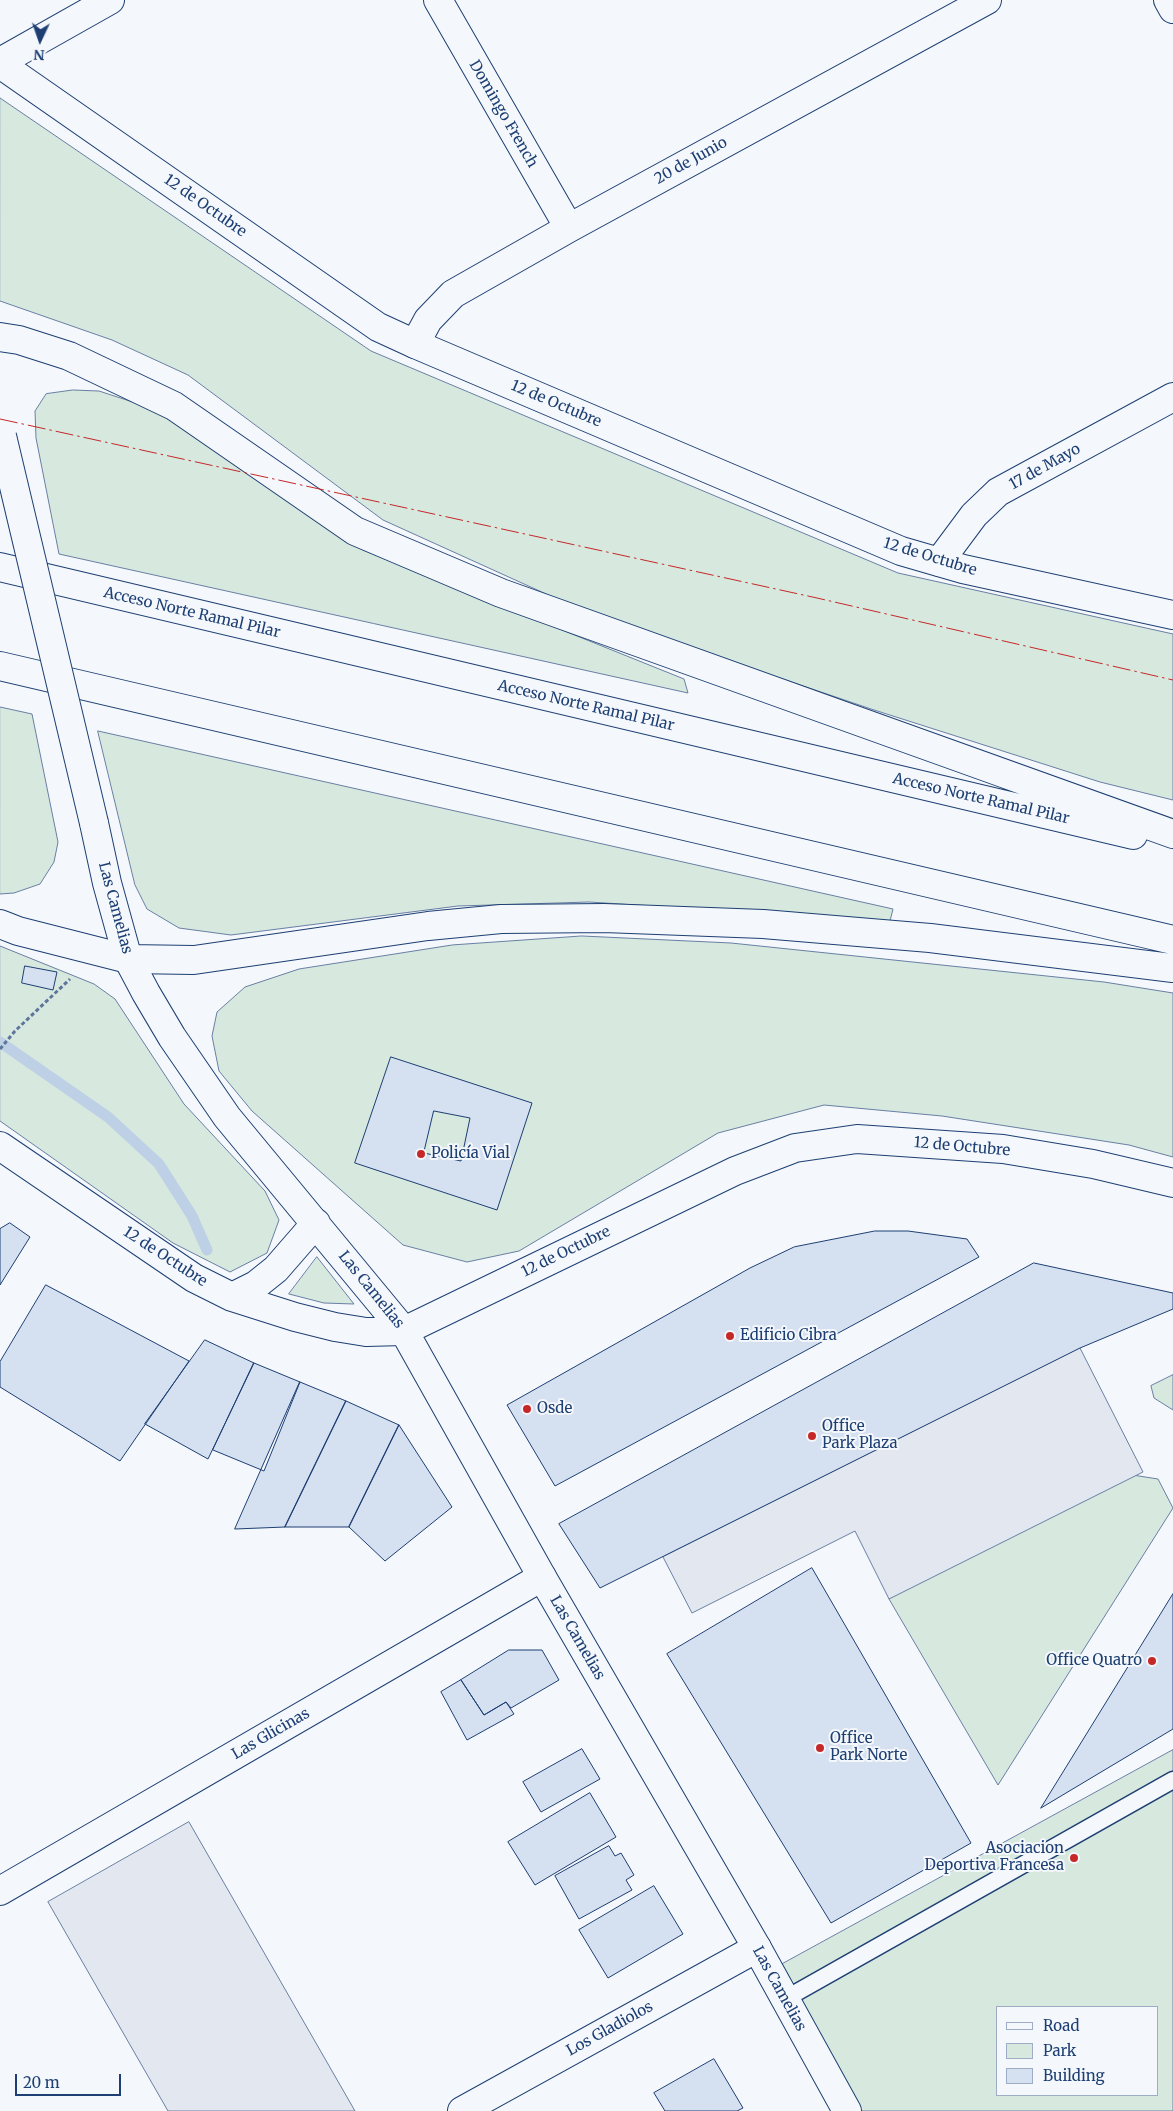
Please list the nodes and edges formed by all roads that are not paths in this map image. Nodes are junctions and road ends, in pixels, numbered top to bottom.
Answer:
1 (110, 0) edge
2 (438, 0) edge
3 (986, 0) edge
4 (1168, 0) edge
5 (1173, 9) edge
6 (0, 63) edge
7 (569, 228) junction
8 (0, 337) edge
9 (415, 344) junction
10 (1173, 397) edge
11 (1, 434) edge
12 (939, 562) junction
13 (0, 568) edge
14 (1173, 615) edge
15 (0, 666) edge
16 (1173, 834) edge
17 (1173, 845) edge
18 (0, 924) edge
19 (1173, 940) edge
20 (128, 958) junction
21 (1173, 968) edge
22 (4, 1155) edge
23 (1173, 1183) edge
24 (316, 1223) junction
25 (232, 1297) junction
26 (404, 1331) junction
27 (542, 1578) junction
28 (1173, 1780) edge
29 (0, 1892) edge
30 (757, 1948) junction
31 (785, 1998) junction
32 (462, 2111) edge
33 (847, 2111) edge

1 - 6 main road
2 - 7 main road, Domingo French
3 - 7 main road, 20 de Junio
4 - 5 main road
6 - 9 main road, 12 de Octubre
7 - 9 main road, 20 de Junio
8 - 16 main road
9 - 12 main road, 12 de Octubre
10 - 12 main road, 17 de Mayo
11 - 20 main road, Las Camelias, bridge
12 - 14 main road, 12 de Octubre
13 - 17 main road, Acceso Norte Ramal Pilar
15 - 19 main road
18 - 20 main road
20 - 21 main road
20 - 24 main road, Las Camelias
22 - 25 main road, 12 de Octubre
23 - 26 main road, 12 de Octubre
24 - 25 main road
24 - 26 main road, Las Camelias
25 - 26 main road, 12 de Octubre
26 - 27 main road, Las Camelias
27 - 29 main road, Las Glicinas
27 - 30 main road, Las Camelias
28 - 31 lane
30 - 31 main road, Las Camelias
30 - 32 main road, Los Gladiolos
31 - 33 main road, Las Camelias

